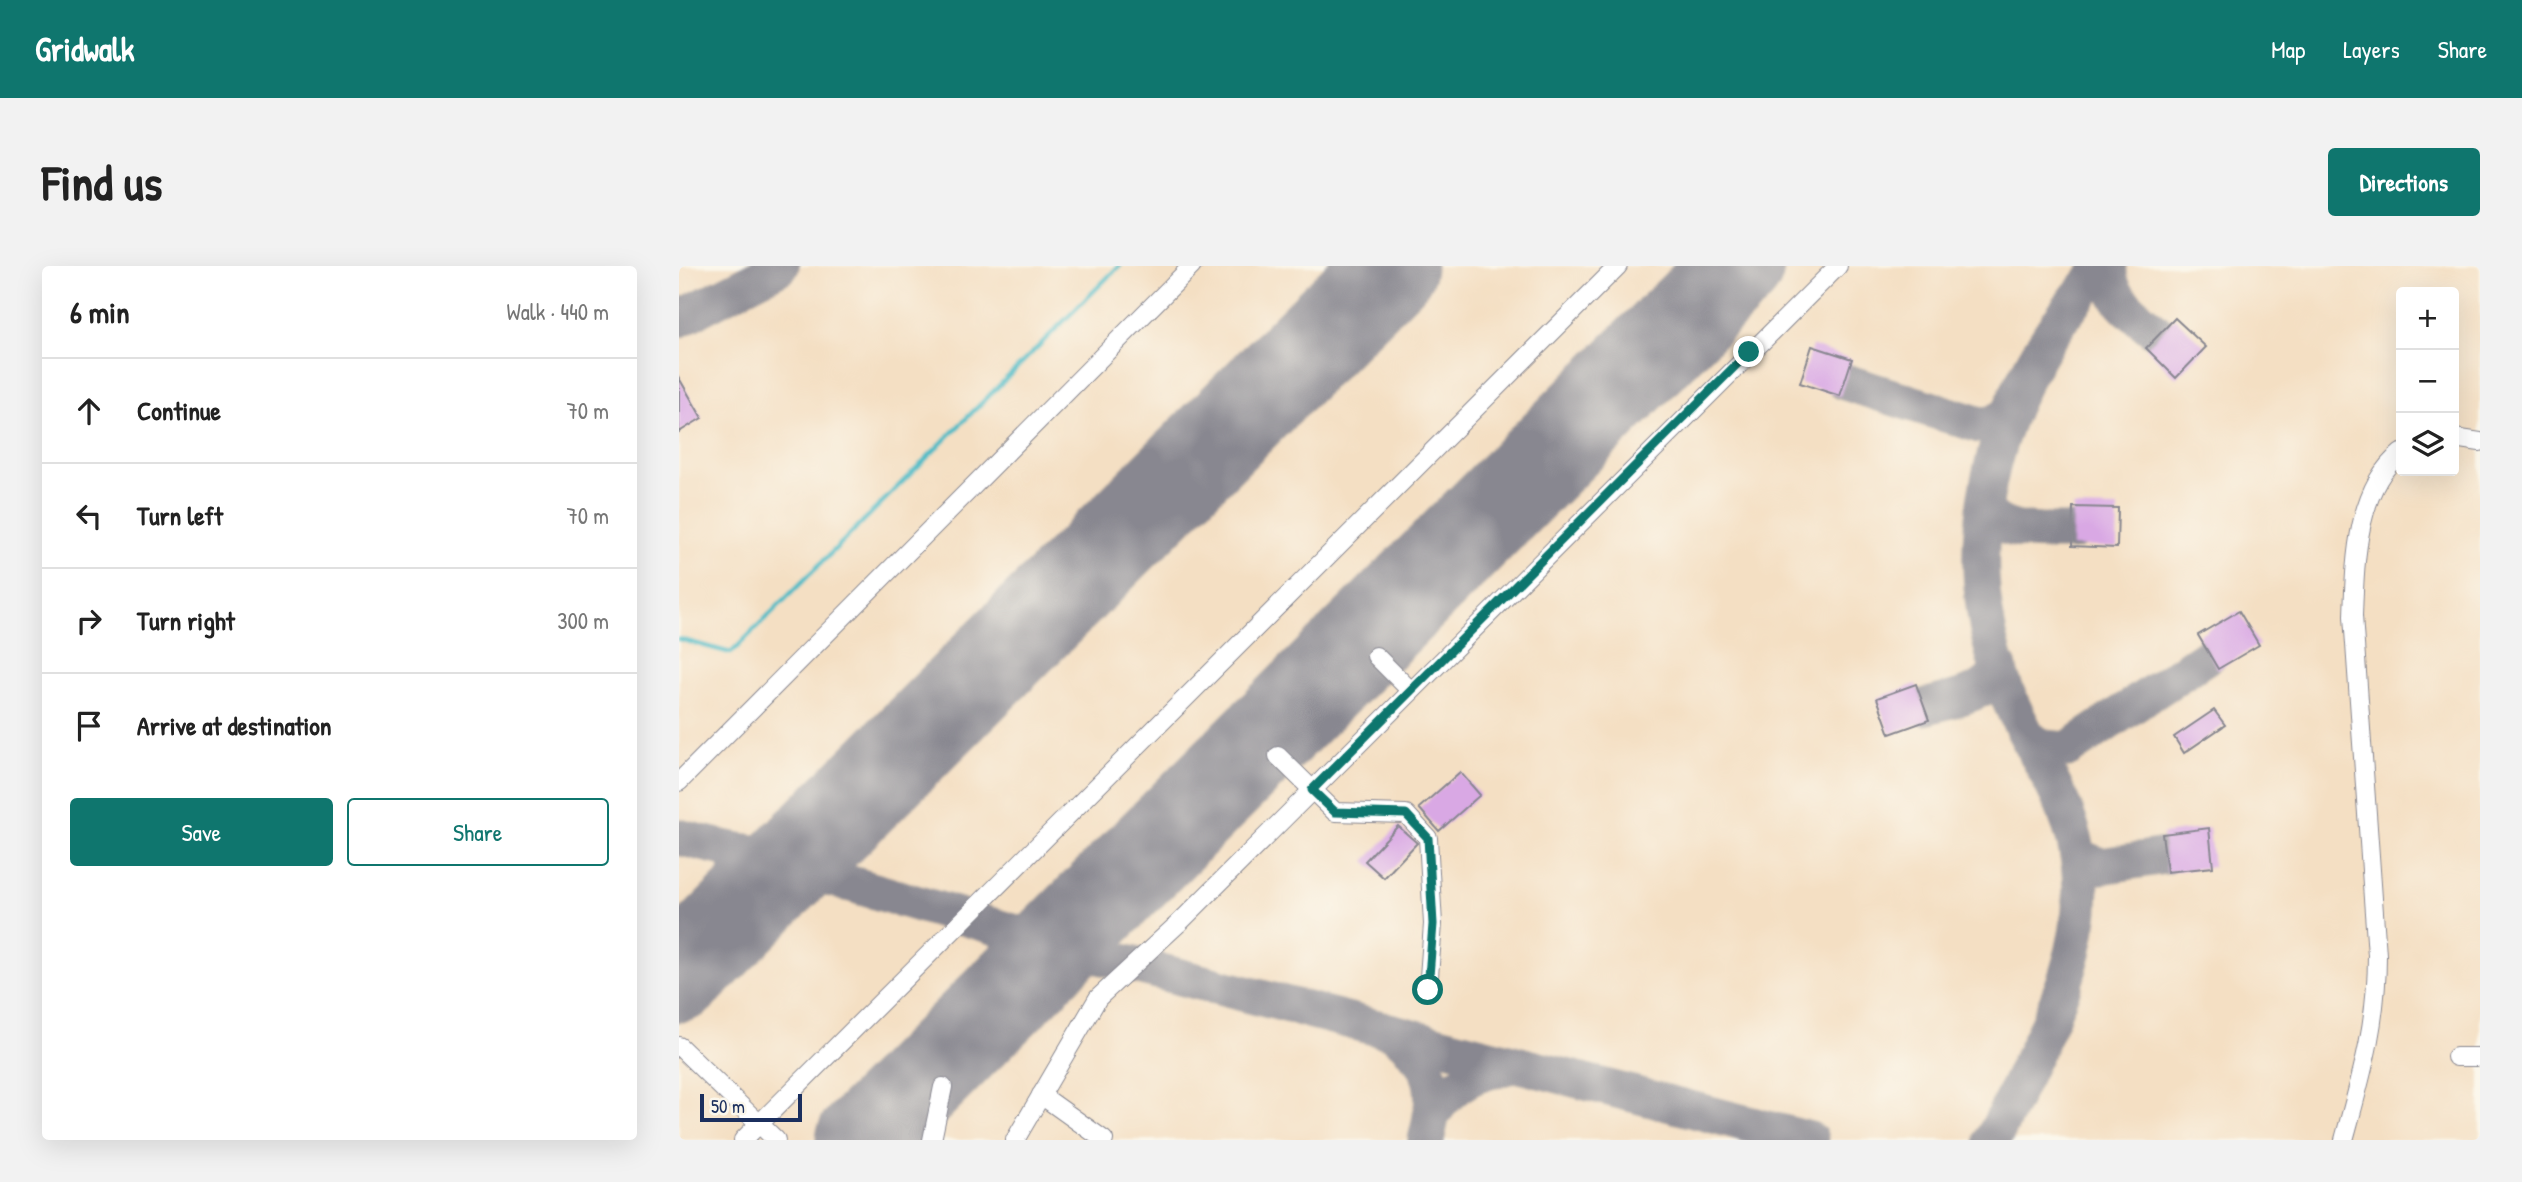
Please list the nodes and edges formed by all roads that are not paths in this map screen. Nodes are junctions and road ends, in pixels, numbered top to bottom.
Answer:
1 (1192, 266) edge
2 (1618, 266) edge
3 (1838, 266) edge
4 (2459, 439) edge
5 (2480, 442) edge
6 (2396, 457) edge
7 (1377, 656) dead end
8 (1411, 691) junction
9 (1278, 756) dead end
10 (679, 782) edge
11 (1312, 790) junction
12 (1428, 990) dead end
13 (679, 1046) edge
14 (2456, 1057) dead end
15 (2480, 1057) edge
16 (943, 1087) dead end
17 (1041, 1095) junction
18 (759, 1123) junction
19 (743, 1140) edge
20 (776, 1140) edge
21 (932, 1140) edge
22 (1015, 1140) edge
23 (1104, 1140) edge
24 (2344, 1140) edge

1 - 10 lane
2 - 18 lane
3 - 8 lane
4 - 5 lane
6 - 24 lane
7 - 8 lane
8 - 11 lane
9 - 11 lane
11 - 12 lane
11 - 17 lane
13 - 18 lane
14 - 15 lane
16 - 21 lane
17 - 22 lane
17 - 23 lane
18 - 19 lane
18 - 20 lane

